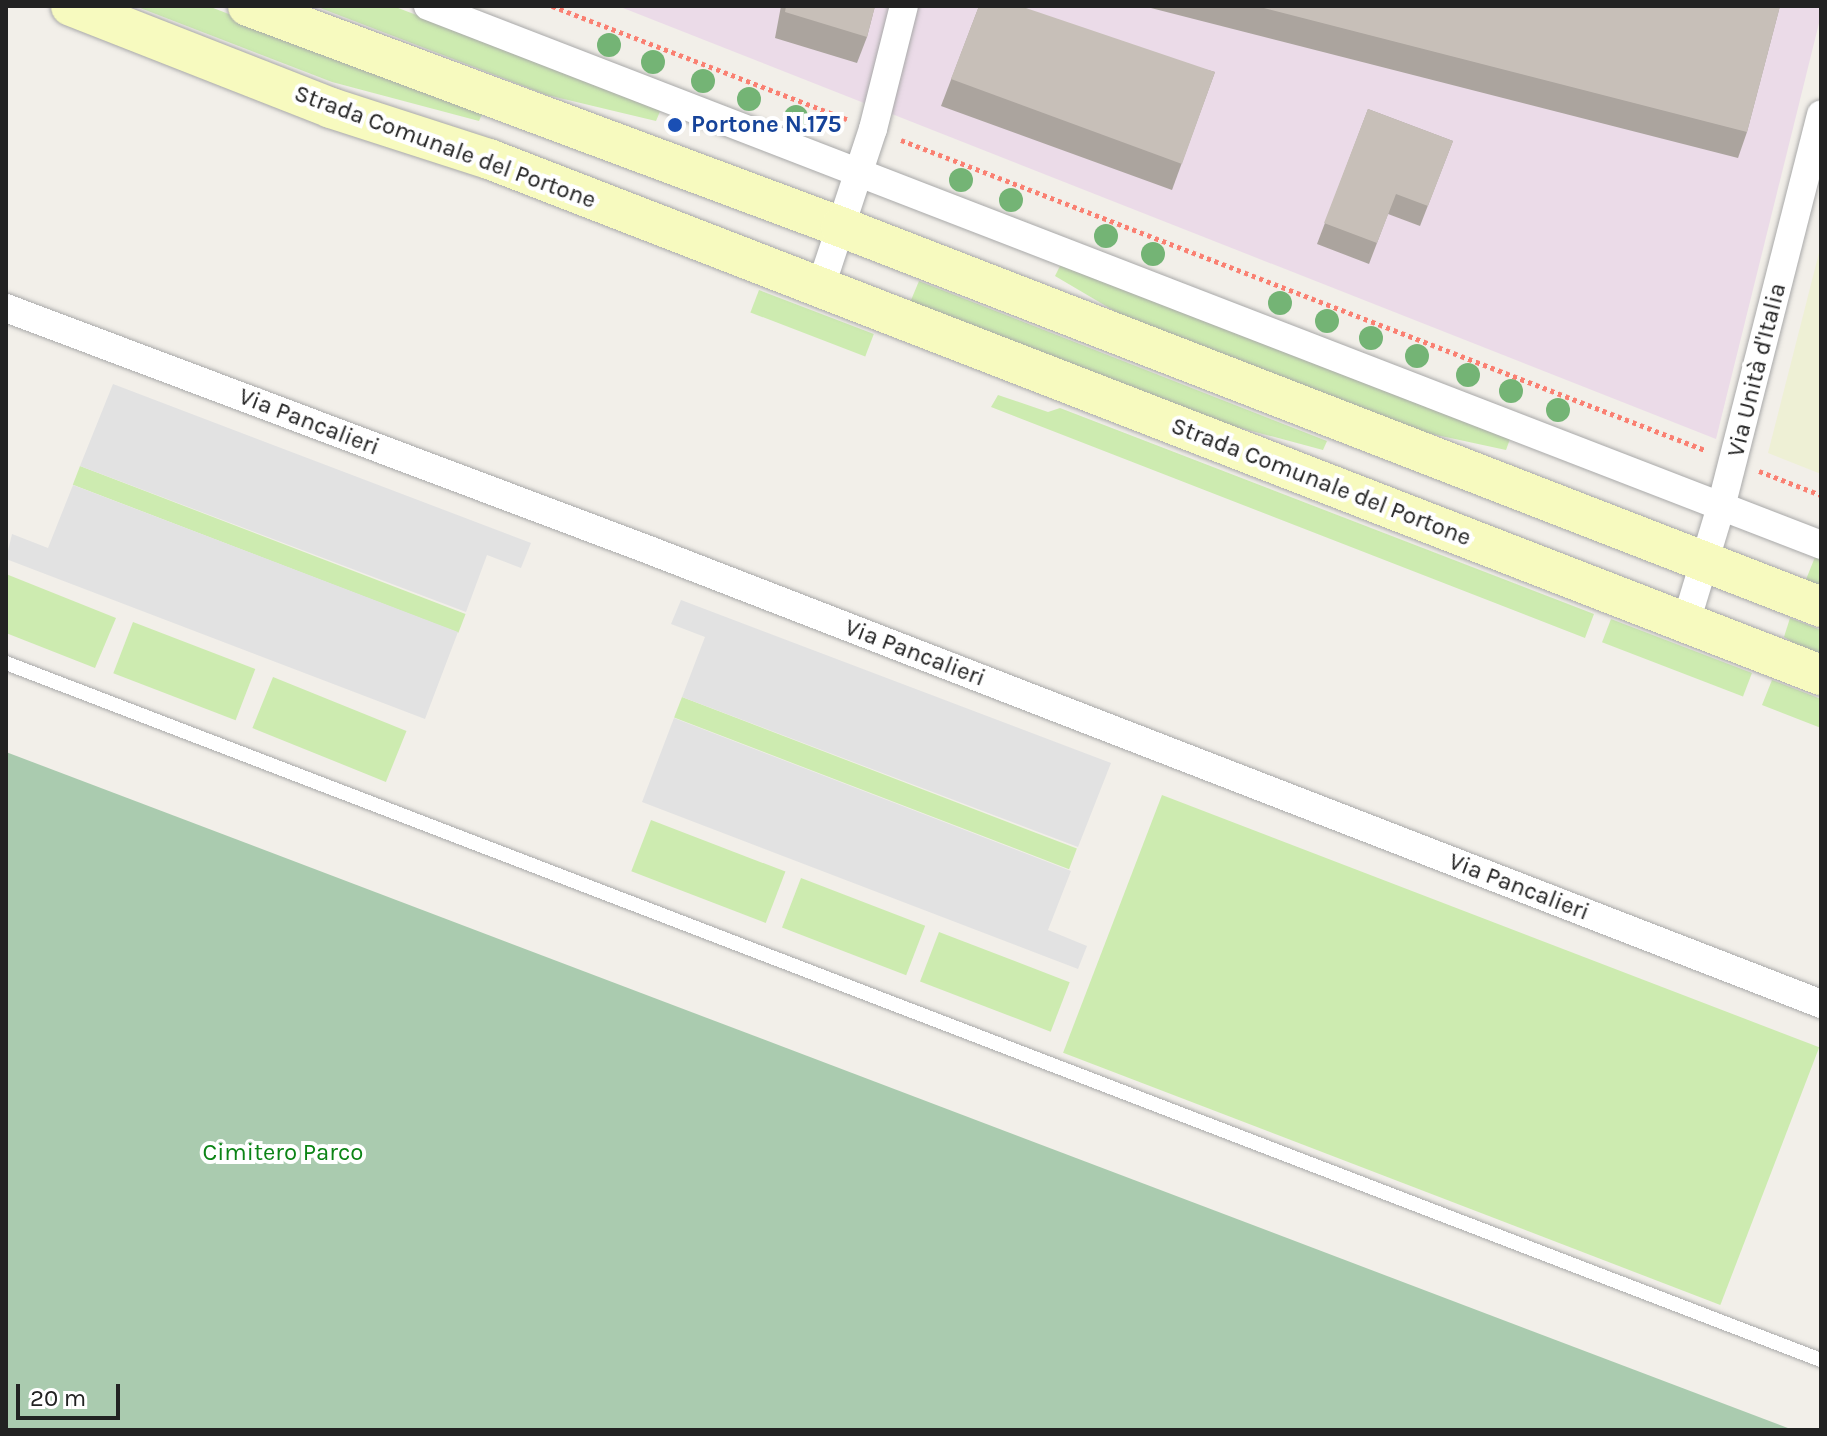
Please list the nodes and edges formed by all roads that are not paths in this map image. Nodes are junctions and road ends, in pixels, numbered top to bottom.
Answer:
1 (71, 6) edge
2 (248, 6) edge
3 (428, 6) edge
4 (904, 6) edge
5 (1821, 115) edge
6 (858, 173) junction
7 (841, 227) junction
8 (820, 289) junction
9 (6, 308) edge
10 (1721, 507) junction
11 (1821, 545) edge
12 (1705, 562) junction
13 (1821, 607) edge
14 (1686, 622) junction
15 (6, 663) edge
16 (1821, 675) edge
17 (1821, 1004) edge
18 (1821, 1360) edge

1 - 8 street, Strada Comunale del Portone
2 - 7 street
3 - 6 street
4 - 6 street
5 - 10 street, Via Unità d'Italia
6 - 7 street
6 - 10 street
7 - 8 street
7 - 12 street
8 - 14 street, Strada Comunale del Portone
9 - 17 street, Via Pancalieri
10 - 11 street
10 - 12 street, Via Unità d'Italia
12 - 13 street
12 - 14 street, Via Unità d'Italia
14 - 16 street, Strada Comunale del Portone
15 - 18 lane

